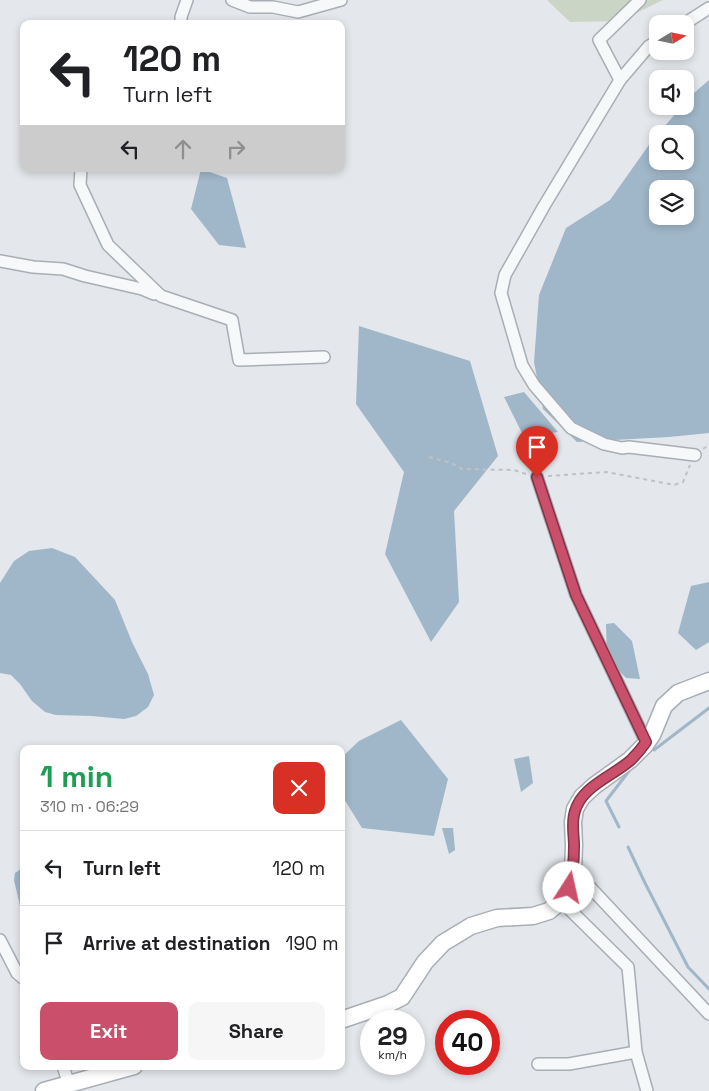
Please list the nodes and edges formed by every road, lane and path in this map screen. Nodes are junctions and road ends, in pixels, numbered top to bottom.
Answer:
1 (187, 0) edge
2 (232, 0) edge
3 (341, 0) edge
4 (640, 0) edge
5 (709, 8) edge
6 (694, 18) edge
7 (181, 20) edge
8 (649, 46) edge
9 (620, 80) junction
10 (81, 172) edge
11 (0, 260) edge
12 (161, 296) junction
13 (324, 357) dead end
14 (709, 445) edge
15 (695, 454) junction
16 (429, 457) dead end
17 (537, 477) junction
18 (709, 681) edge
19 (646, 742) junction
20 (573, 869) junction
21 (561, 901) junction
22 (0, 940) edge
23 (20, 976) edge
24 (709, 1014) edge
25 (345, 1019) edge
26 (636, 1052) junction
27 (538, 1064) dead end
28 (64, 1070) edge
29 (120, 1070) edge
30 (69, 1085) junction
31 (44, 1091) edge
32 (647, 1091) edge

1 - 7 street
2 - 3 street
4 - 9 street
5 - 6 street
8 - 9 street
9 - 15 street
10 - 12 street
11 - 12 street
12 - 13 street
14 - 15 path
15 - 17 path
16 - 17 path
17 - 19 street
18 - 19 street
19 - 20 street
20 - 21 street
20 - 24 street
21 - 25 street
21 - 26 street
22 - 23 street
26 - 27 street
26 - 32 street
28 - 30 street
29 - 30 street
30 - 31 street

